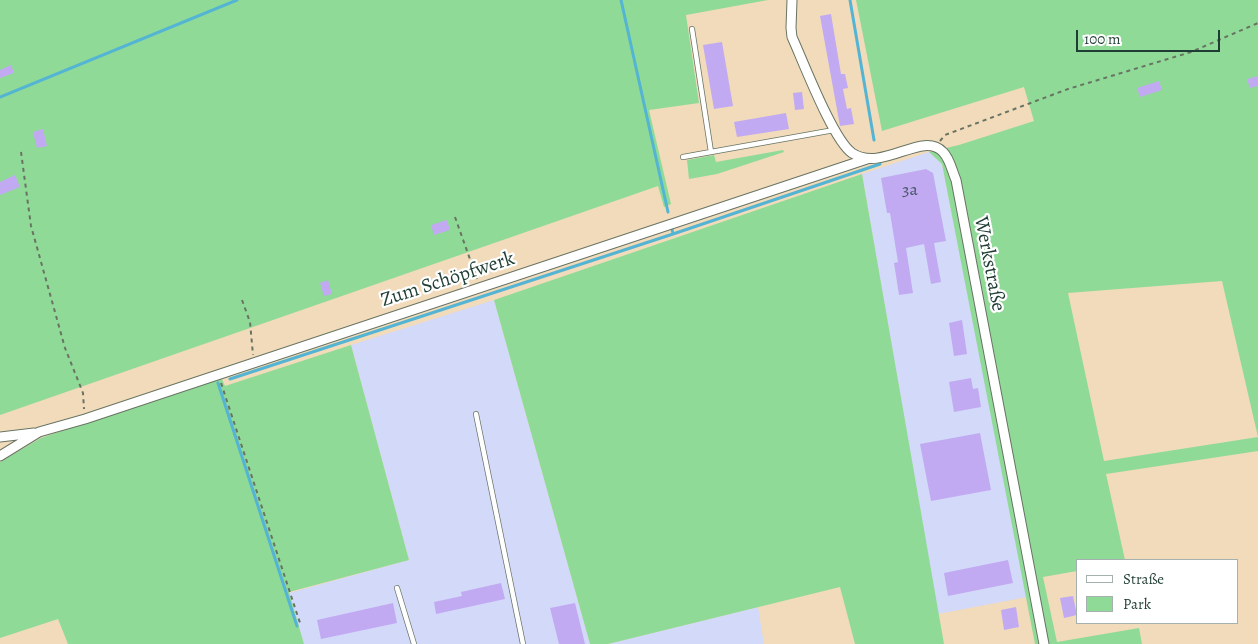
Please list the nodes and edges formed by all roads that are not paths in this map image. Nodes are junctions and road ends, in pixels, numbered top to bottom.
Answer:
1 (792, 0) edge
2 (692, 29) dead end
3 (834, 130) junction
4 (711, 152) junction
5 (683, 157) dead end
6 (867, 159) junction
7 (476, 414) dead end
8 (40, 432) junction
9 (0, 437) edge
10 (0, 456) edge
11 (396, 588) dead end
12 (414, 644) edge
13 (523, 644) edge
14 (1044, 644) edge

1 - 3 street
2 - 4 lane
3 - 4 lane
3 - 6 street
4 - 5 lane
6 - 8 street, Zum Schöpfwerk
6 - 14 street, Werkstraße
7 - 13 lane
8 - 9 street, Zum Schöpfwerk
8 - 10 street, Zum Schöpfwerk
11 - 12 lane

